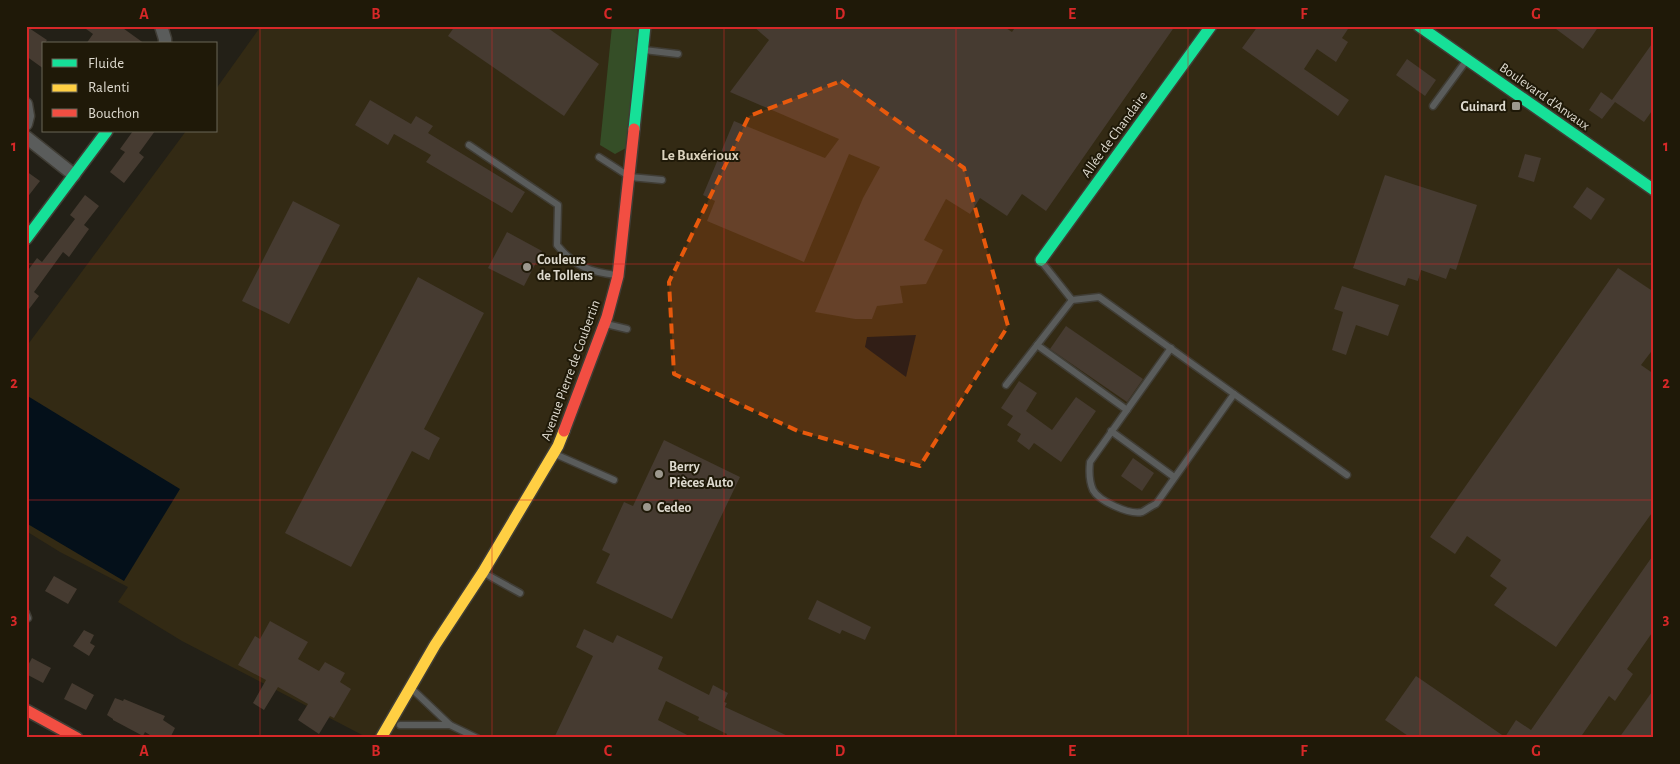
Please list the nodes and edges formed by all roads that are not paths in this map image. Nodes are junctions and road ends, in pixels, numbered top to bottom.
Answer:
1 (161, 26) edge
2 (646, 26) edge
3 (1211, 26) edge
4 (1419, 26) edge
5 (165, 42) edge
6 (642, 50) junction
7 (678, 54) dead end
8 (1467, 60) junction
9 (26, 104) edge
10 (1433, 106) dead end
11 (26, 124) edge
12 (106, 132) edge
13 (26, 137) edge
14 (469, 145) dead end
15 (599, 157) dead end
16 (74, 175) junction
17 (630, 177) junction
18 (662, 180) dead end
19 (1654, 190) edge
20 (26, 239) edge
21 (1041, 260) joint
22 (618, 276) junction
23 (1072, 300) junction
24 (604, 323) junction
25 (627, 330) dead end
26 (1037, 345) junction
27 (1170, 348) junction
28 (1006, 385) dead end
29 (1234, 394) junction
30 (1127, 410) junction
31 (1111, 431) junction
32 (554, 453) junction
33 (1347, 475) dead end
34 (1174, 477) junction
35 (614, 480) dead end
36 (483, 572) junction
37 (520, 593) dead end
38 (410, 688) junction
39 (26, 710) edge
40 (400, 725) dead end
41 (450, 726) junction
42 (73, 737) edge
43 (381, 738) edge
44 (477, 738) edge

1 - 5 street
2 - 6 street, Avenue Pierre de Coubertin
3 - 21 street, Allée de Chandaire
4 - 8 street, Boulevard d'Anvaux
6 - 7 lane
6 - 17 street, Avenue Pierre de Coubertin
8 - 10 lane
8 - 19 street, Boulevard d'Anvaux
9 - 11 street
12 - 16 street
13 - 16 street
14 - 22 lane
15 - 17 lane
16 - 20 street
17 - 18 lane
17 - 22 street, Avenue Pierre de Coubertin
21 - 23 lane
22 - 24 street, Avenue Pierre de Coubertin
23 - 26 lane
23 - 27 lane
24 - 25 lane
24 - 32 street, Avenue Pierre de Coubertin
26 - 28 lane
26 - 30 lane
27 - 29 lane
27 - 30 lane
29 - 33 lane
29 - 34 lane
30 - 31 lane
31 - 34 lane
31 - 34 lane
32 - 35 lane
32 - 36 street, Avenue Pierre de Coubertin
36 - 37 lane
36 - 38 street, Avenue Pierre de Coubertin
38 - 41 lane
38 - 43 street, Avenue Pierre de Coubertin
39 - 42 street
40 - 41 lane
41 - 44 lane

